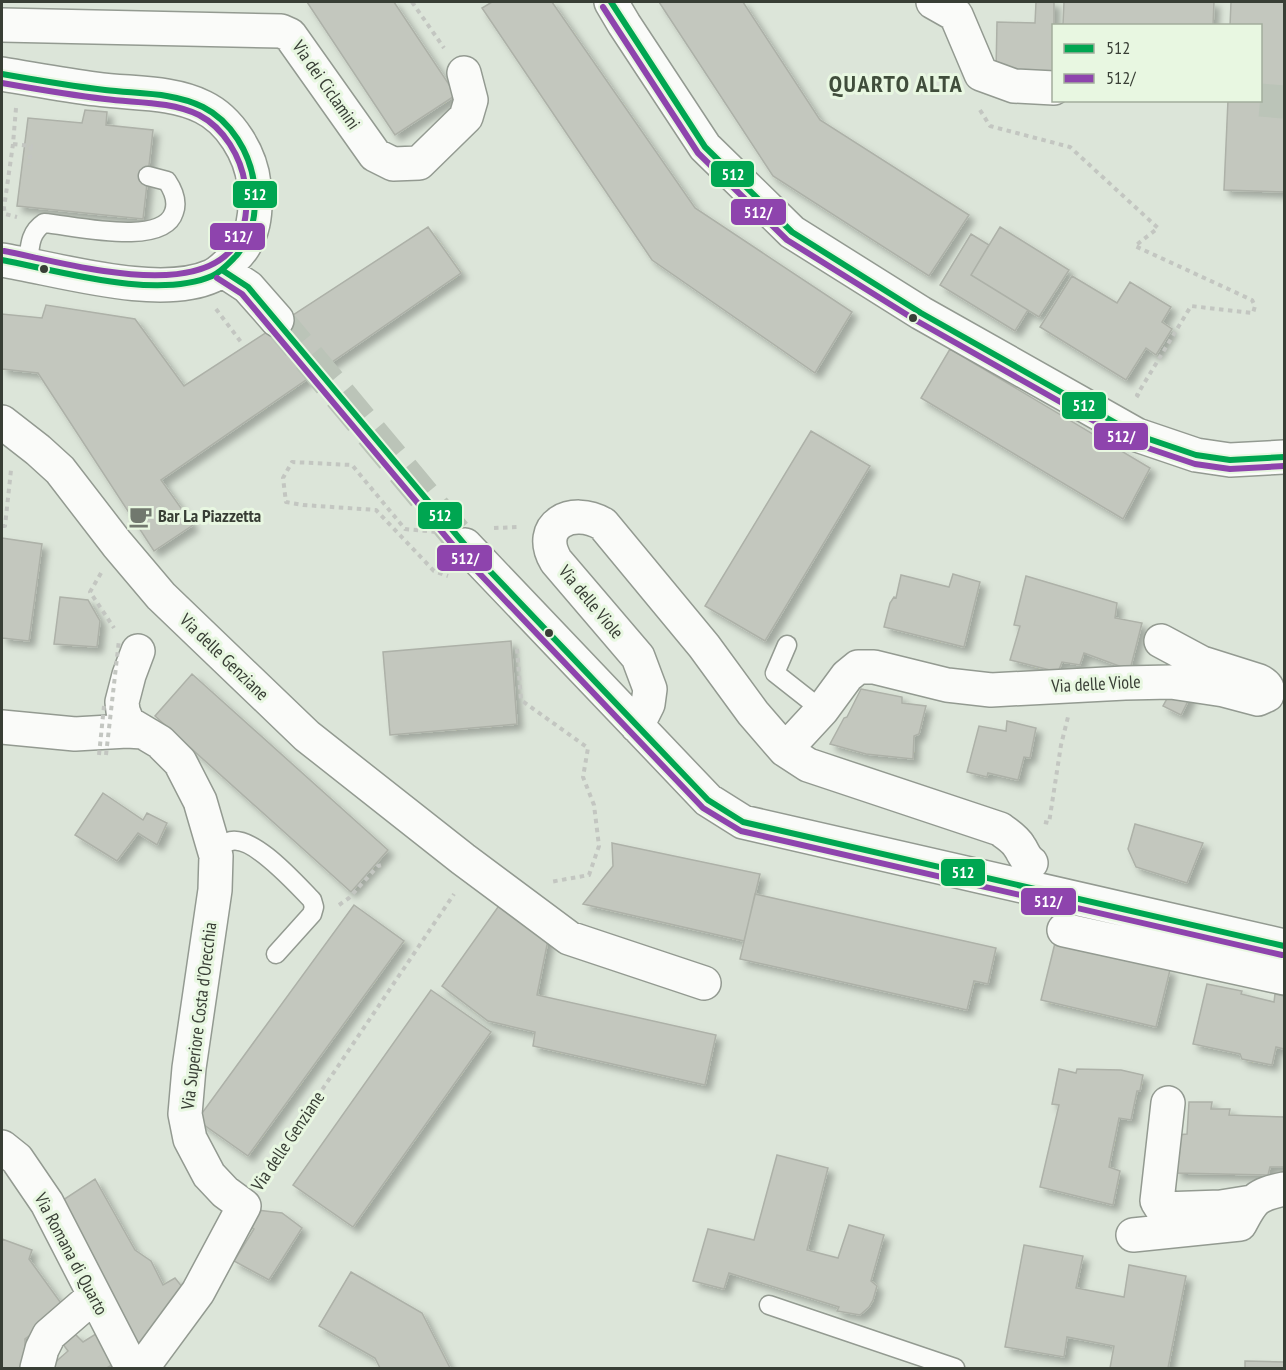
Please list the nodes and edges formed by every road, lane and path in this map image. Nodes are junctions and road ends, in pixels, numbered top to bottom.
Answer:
1 (412, 2) edge
2 (611, 2) edge
3 (933, 2) edge
4 (2, 25) edge
5 (456, 64) joint
6 (10, 76) edge
7 (1052, 88) edge
8 (14, 144) junction
9 (28, 165) dead end
10 (148, 176) dead end
11 (1148, 217) dead end
12 (44, 223) junction
13 (15, 262) edge
14 (222, 270) junction
15 (277, 320) tunnel mouth
16 (1144, 400) dead end
17 (8, 427) edge
18 (1284, 457) edge
19 (352, 465) dead end
20 (2, 526) edge
21 (117, 544) junction
22 (465, 545) tunnel mouth
23 (454, 578) dead end
24 (1161, 641) dead end
25 (125, 642) junction
26 (516, 644) dead end
27 (787, 645) dead end
28 (1076, 685) junction
29 (104, 706) dead end
30 (822, 710) junction
31 (637, 726) junction
32 (2, 727) edge
33 (142, 732) junction
34 (786, 750) junction
35 (99, 755) dead end
36 (106, 755) dead end
37 (1022, 850) joint
38 (216, 856) junction
39 (382, 865) dead end
40 (473, 866) junction
41 (314, 907) junction
42 (528, 907) junction
43 (1064, 930) dead end
44 (1284, 946) edge
45 (276, 954) dead end
46 (1284, 978) edge
47 (704, 983) dead end
48 (1168, 1103) dead end
49 (2, 1147) edge
50 (1284, 1189) edge
51 (1252, 1202) junction
52 (244, 1206) junction
53 (1133, 1235) dead end
54 (94, 1296) junction
55 (769, 1305) dead end
56 (37, 1368) edge
57 (132, 1368) edge
58 (142, 1368) edge
59 (955, 1368) edge

1 - 5 path
2 - 18 street
3 - 7 street
4 - 5 street, Via dei Ciclamini
6 - 8 path
6 - 14 street
8 - 9 path
8 - 12 path
10 - 12 lane
11 - 16 path
12 - 13 lane
13 - 14 street
14 - 15 street
17 - 20 path
17 - 21 street, Via delle Genziane
19 - 23 path
21 - 25 path
21 - 40 street, Via delle Genziane
22 - 31 street
24 - 28 street, Via delle Viole
25 - 33 street, Via Superiore Costa d'Orecchia
25 - 36 path, bridge
26 - 42 path
27 - 30 lane
28 - 30 street, Via delle Viole
28 - 37 path
29 - 35 path, bridge
30 - 34 street, Via delle Viole
31 - 34 street, Via delle Viole
31 - 44 street
32 - 33 street
33 - 38 street, Via Superiore Costa d'Orecchia
34 - 37 street, Via delle Viole
38 - 41 lane
38 - 52 street, Via Superiore Costa d'Orecchia
39 - 41 path
40 - 42 street, Via delle Genziane
40 - 52 path, Via delle Genziane
41 - 45 lane
42 - 47 street, Via delle Genziane
43 - 46 street
48 - 51 street
49 - 54 street, Via Romana di Quarto
50 - 51 street
51 - 53 street
52 - 58 street
54 - 56 street
54 - 57 street, Via Romana di Quarto
55 - 59 lane

